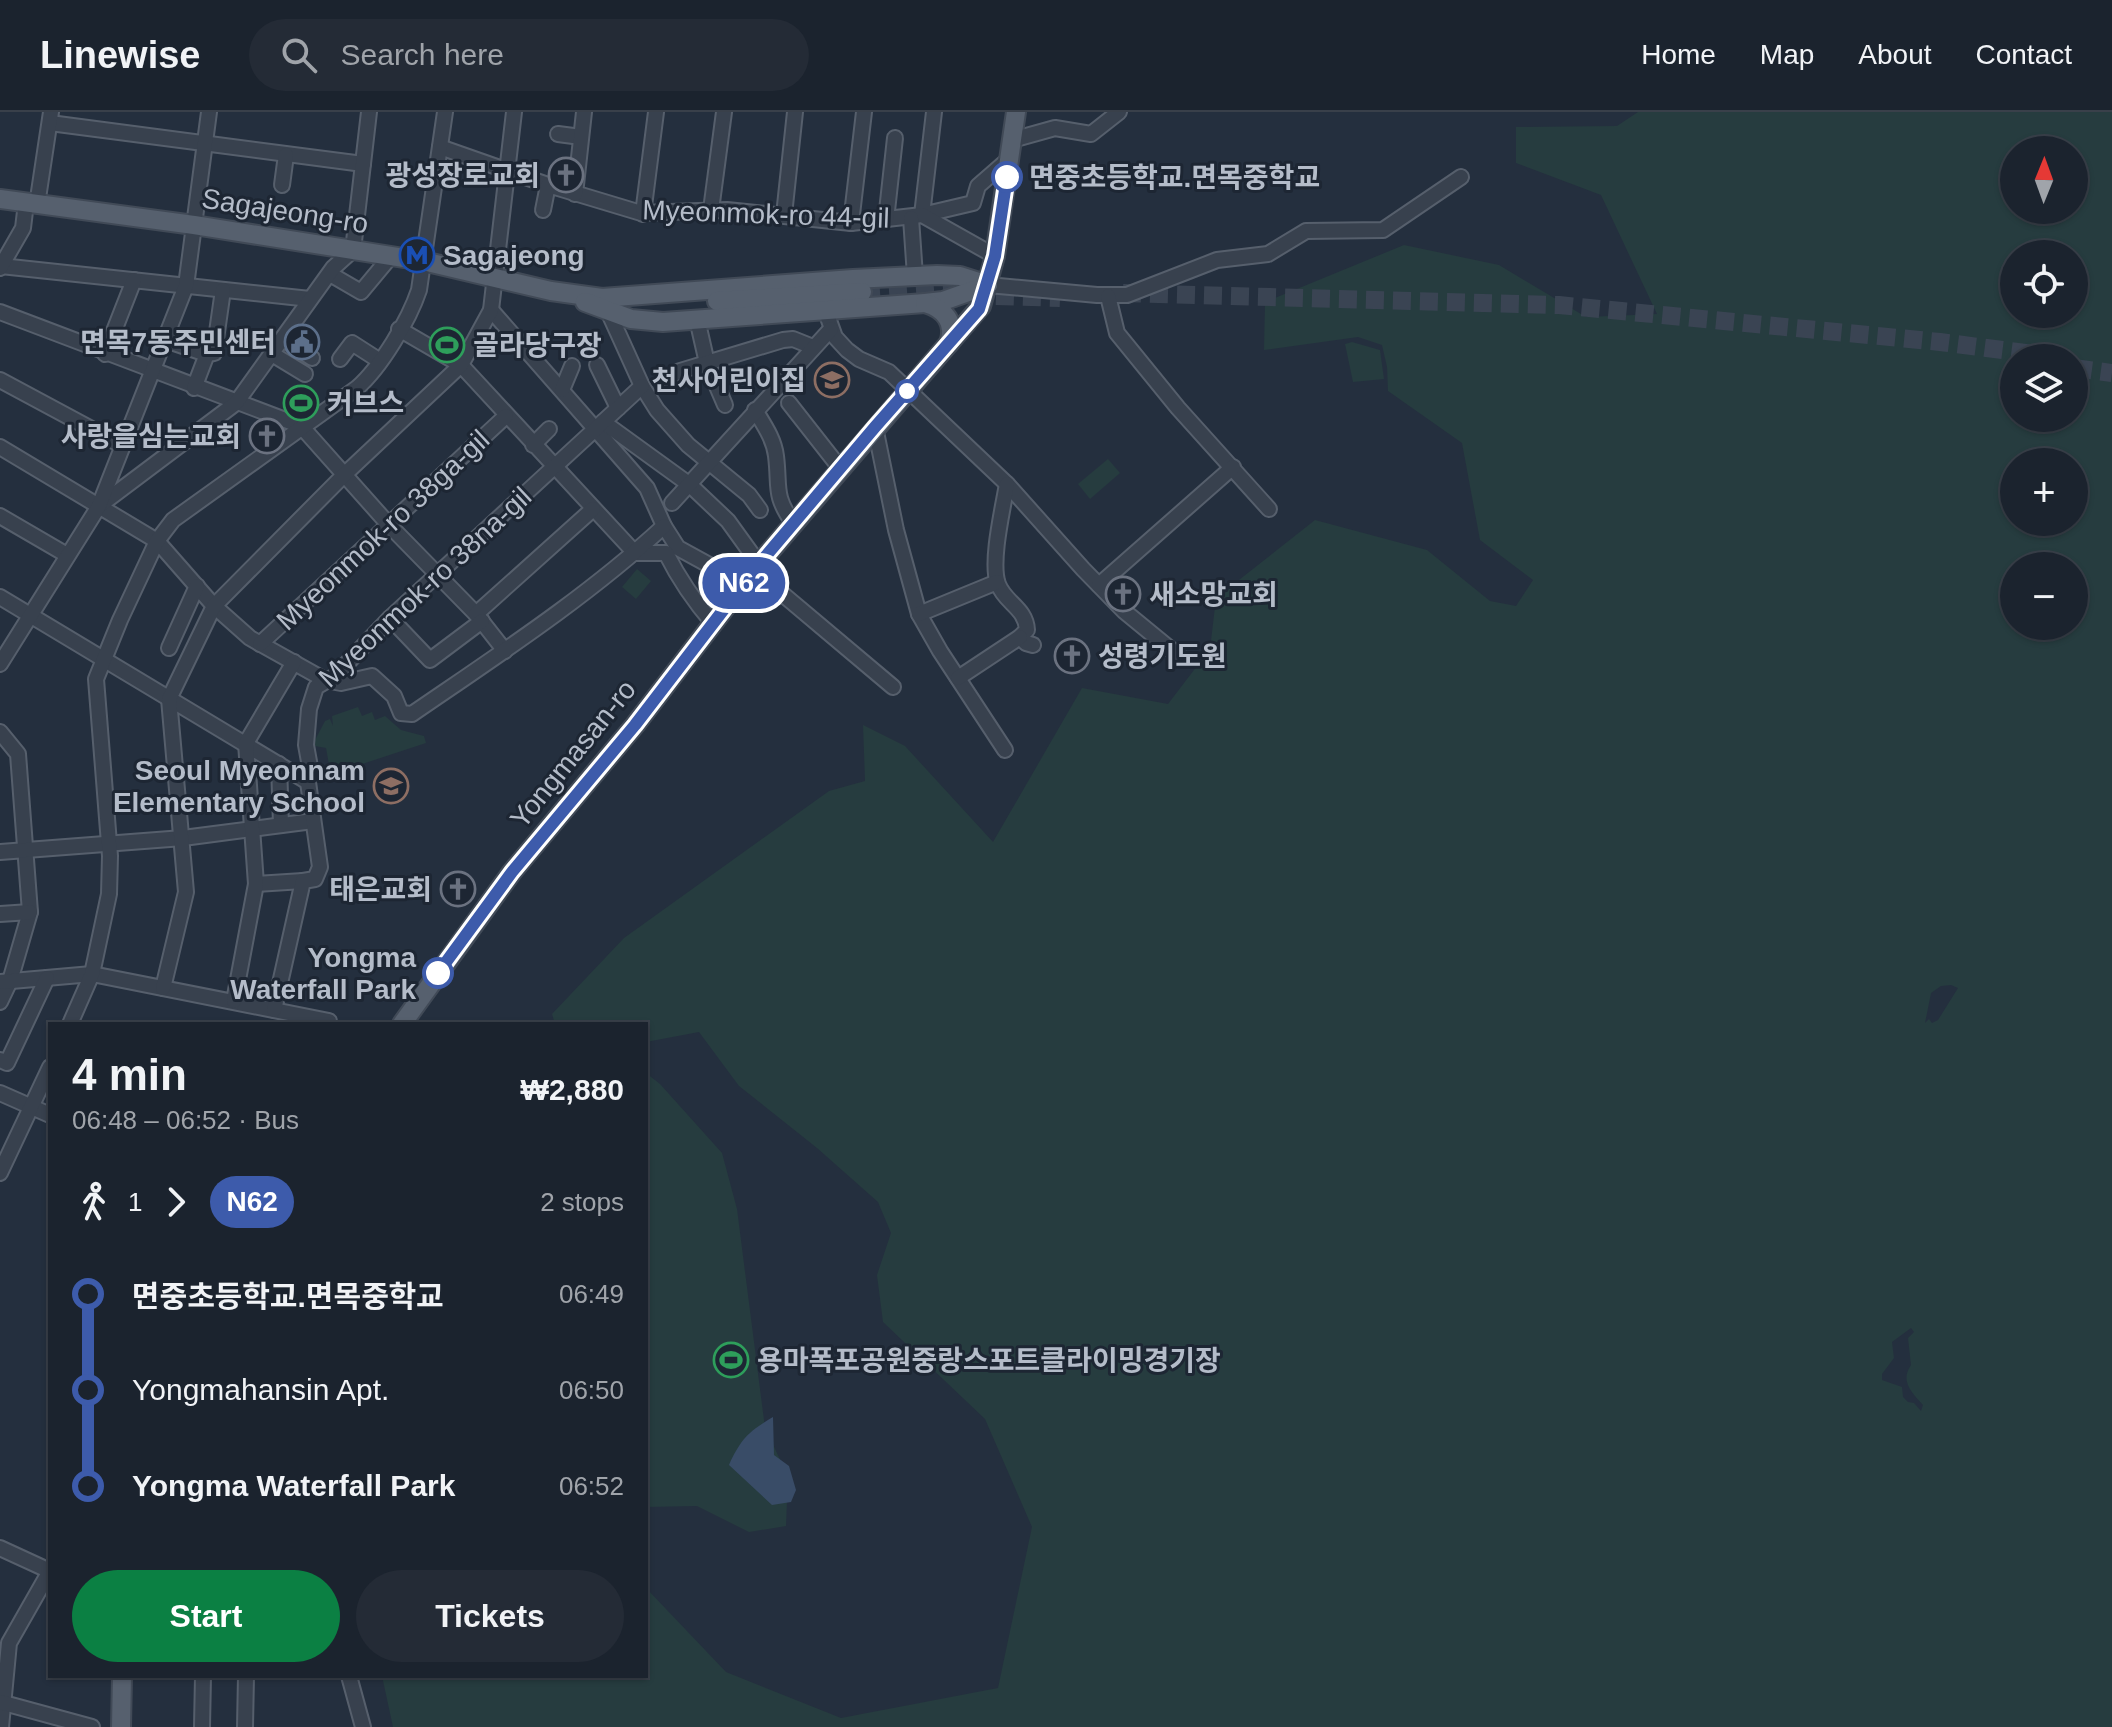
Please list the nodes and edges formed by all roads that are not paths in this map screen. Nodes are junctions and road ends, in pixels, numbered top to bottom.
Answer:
1 (209, 112) edge
2 (369, 112) edge
3 (445, 112) edge
4 (514, 112) edge
5 (584, 112) edge
6 (656, 112) edge
7 (724, 112) edge
8 (795, 112) edge
9 (864, 112) edge
10 (934, 112) edge
11 (1016, 112) edge
12 (1119, 112) edge
13 (50, 117) edge
14 (558, 134) dead end
15 (581, 137) junction
16 (895, 138) dead end
17 (1012, 140) junction
18 (204, 145) junction
19 (440, 147) junction
20 (286, 155) junction
21 (1009, 159) junction
22 (363, 164) junction
23 (506, 170) junction
24 (1461, 177) dead end
25 (282, 185) dead end
26 (548, 185) junction
27 (575, 194) junction
28 (0, 199) edge
29 (32, 204) junction
30 (543, 210) dead end
31 (711, 210) junction
32 (643, 214) junction
33 (784, 215) junction
34 (917, 217) junction
35 (886, 220) junction
36 (851, 223) junction
37 (194, 225) junction
38 (353, 250) junction
39 (391, 256) junction
40 (995, 256) junction
41 (423, 261) junction
42 (1, 267) edge
43 (330, 274) junction
44 (937, 275) junction
45 (915, 276) junction
46 (497, 278) junction
47 (134, 280) junction
48 (988, 285) junction
49 (186, 286) junction
50 (223, 290) junction
51 (1108, 296) junction
52 (862, 297) tunnel mouth
53 (310, 299) junction
54 (932, 302) junction
55 (609, 307) junction
56 (491, 310) junction
57 (0, 312) edge
58 (697, 319) junction
59 (829, 320) junction
60 (399, 329) junction
61 (283, 339) junction
62 (165, 340) junction
63 (949, 343) junction
64 (813, 347) junction
65 (105, 354) junction
66 (207, 354) junction
67 (272, 354) junction
68 (312, 358) dead end
69 (340, 359) dead end
70 (380, 361) junction
71 (707, 363) junction
72 (461, 365) junction
73 (597, 365) dead end
74 (572, 366) dead end
75 (152, 372) junction
76 (305, 374) dead end
77 (0, 380) edge
78 (662, 380) dead end
79 (642, 386) junction
80 (194, 388) junction
81 (562, 390) junction
82 (907, 391) junction
83 (236, 403) junction
84 (789, 403) dead end
85 (725, 405) dead end
86 (618, 408) junction
87 (755, 410) junction
88 (506, 416) junction
89 (301, 426) junction
90 (599, 426) junction
91 (875, 427) junction
92 (549, 429) dead end
93 (533, 445) junction
94 (123, 446) junction
95 (0, 447) edge
96 (711, 462) junction
97 (553, 466) junction
98 (1233, 467) junction
99 (840, 468) junction
100 (345, 474) junction
101 (1007, 484) junction
102 (690, 485) junction
103 (672, 503) dead end
104 (99, 506) junction
105 (593, 509) junction
106 (1269, 509) dead end
107 (760, 510) dead end
108 (0, 516) edge
109 (793, 523) junction
110 (390, 526) junction
111 (664, 526) junction
112 (157, 541) junction
113 (635, 553) junction
114 (67, 555) junction
115 (757, 567) junction
116 (437, 576) junction
117 (997, 582) junction
118 (1099, 585) junction
119 (197, 586) junction
120 (741, 587) junction
121 (0, 597) edge
122 (214, 606) junction
123 (919, 614) junction
124 (31, 616) junction
125 (390, 618) junction
126 (479, 618) junction
127 (713, 623) junction
128 (1020, 637) junction
129 (260, 644) junction
130 (1033, 645) dead end
131 (169, 648) dead end
132 (505, 651) junction
133 (1180, 657) dead end
134 (103, 661) junction
135 (294, 662) junction
136 (0, 664) edge
137 (958, 678) junction
138 (325, 680) junction
139 (893, 687) dead end
140 (169, 699) junction
141 (0, 732) edge
142 (246, 743) junction
143 (1005, 750) dead end
144 (279, 764) junction
145 (308, 782) junction
146 (313, 821) junction
147 (281, 825) junction
148 (251, 828) junction
149 (183, 838) junction
150 (109, 843) junction
151 (26, 850) junction
152 (0, 852) edge
153 (303, 881) junction
154 (256, 884) junction
155 (30, 912) junction
156 (0, 914) edge
157 (92, 974) junction
158 (47, 978) junction
159 (5, 982) edge
160 (163, 988) junction
161 (234, 1001) junction
162 (0, 1002) edge
163 (274, 1010) junction
164 (329, 1021) dead end
165 (71, 1022) edge
166 (403, 1022) edge
167 (0, 1060) edge
168 (48, 1071) edge
169 (0, 1093) edge
170 (31, 1107) junction
171 (48, 1114) edge
172 (0, 1173) edge
173 (0, 1548) edge
174 (48, 1570) edge
175 (48, 1575) edge
176 (122, 1678) edge
177 (203, 1678) edge
178 (246, 1678) edge
179 (350, 1678) edge
180 (2, 1703) edge
181 (62, 1723) edge
182 (1, 1727) edge
183 (92, 1727) edge
184 (121, 1727) edge
185 (202, 1727) edge
186 (245, 1727) edge
187 (363, 1727) edge

1 - 18 street
2 - 22 street
3 - 19 street
4 - 23 street
5 - 15 street
6 - 32 street
7 - 31 street
8 - 33 street
9 - 36 street
10 - 34 street
11 - 17 main road, Yongmasan-ro
12 - 17 street
13 - 18 street
13 - 29 street
14 - 15 street
15 - 27 street
16 - 35 street
17 - 21 main road, Yongmasan-ro
18 - 20 street
18 - 37 street
19 - 23 street, Myeonmok-ro 44-gil
19 - 41 street
20 - 22 street
20 - 25 street
21 - 34 street
21 - 40 main road, Yongmasan-ro
22 - 38 street
23 - 26 street, Myeonmok-ro 44-gil
23 - 46 street
24 - 51 street
26 - 27 street, Myeonmok-ro 44-gil
26 - 30 street
27 - 32 street, Myeonmok-ro 44-gil
28 - 29 main road, Sagajeong-ro
29 - 37 main road, Sagajeong-ro
29 - 42 street
31 - 32 street, Myeonmok-ro 44-gil
31 - 33 street, Myeonmok-ro 44-gil
33 - 36 street, Myeonmok-ro 44-gil
34 - 35 street, Myeonmok-ro 44-gil
34 - 40 street, Myeonmok-ro 44-gil
34 - 45 street
35 - 36 street, Myeonmok-ro 44-gil
37 - 38 main road, Sagajeong-ro
37 - 49 street
38 - 39 main road, Sagajeong-ro
38 - 43 street
39 - 41 main road, Sagajeong-ro
39 - 43 street
40 - 48 main road, Yongmasan-ro
41 - 46 main road, Sagajeong-ro
41 - 60 street
42 - 47 street
43 - 53 street
44 - 45 main road
44 - 48 main road
44 - 54 main road
45 - 55 main road
46 - 55 main road, Sagajeong-ro
46 - 56 street
47 - 49 street
47 - 65 street
48 - 51 street
48 - 54 main road
48 - 63 main road, Yongmasan-ro
49 - 50 street
49 - 62 street
50 - 53 street
50 - 66 street
51 - 98 street
52 - 55 main road
53 - 61 street
54 - 59 main road
54 - 63 main road
55 - 58 main road
55 - 79 street
56 - 72 street
56 - 81 street
57 - 65 street
58 - 59 main road
58 - 71 street
59 - 64 street
59 - 82 street
60 - 70 street
60 - 72 street
61 - 67 street
61 - 68 street
62 - 66 street
62 - 75 street
63 - 82 main road, Yongmasan-ro
64 - 71 street
64 - 87 street
65 - 75 street
66 - 80 street
67 - 76 street
67 - 83 street
69 - 70 street
70 - 89 street
71 - 78 street
71 - 85 street
72 - 88 street
72 - 100 street
73 - 86 street
74 - 81 street
75 - 80 street
75 - 94 street
77 - 94 street
79 - 86 street, Myeonmok-ro 38na-gil
79 - 96 street
80 - 83 street
81 - 90 street
82 - 91 main road, Yongmasan-ro
82 - 101 street
83 - 89 street
83 - 104 street
84 - 99 street
86 - 90 street, Myeonmok-ro 38na-gil
87 - 96 street
87 - 109 street
88 - 93 street
88 - 110 street, Myeonmok-ro 38ga-gil
89 - 100 street
89 - 112 street
90 - 97 street, Myeonmok-ro 38na-gil
90 - 102 street
90 - 111 street
91 - 99 main road, Yongmasan-ro
91 - 123 street
92 - 93 street
93 - 97 street
94 - 104 street
95 - 104 street
96 - 102 street
96 - 107 street
97 - 105 street
97 - 116 street, Myeonmok-ro 38na-gil
98 - 106 street
98 - 118 street
99 - 109 main road, Yongmasan-ro
100 - 110 street
100 - 122 street
101 - 117 street
101 - 118 street
102 - 103 street
102 - 115 street
104 - 112 street
104 - 114 street
105 - 113 street
105 - 126 street
108 - 114 street
109 - 115 main road, Yongmasan-ro
110 - 116 street
110 - 129 street, Myeonmok-ro 38ga-gil
111 - 113 street
111 - 120 street
112 - 119 street
112 - 134 street
113 - 127 street
113 - 132 street
114 - 124 street
115 - 120 main road, Yongmasan-ro
115 - 139 street
116 - 125 street, Myeonmok-ro 38na-gil
116 - 126 street
117 - 123 street
117 - 128 street
118 - 133 street
119 - 122 street
119 - 131 street
120 - 127 main road, Yongmasan-ro
121 - 124 street
122 - 129 street
122 - 140 street
123 - 137 street
124 - 134 street
124 - 136 street
125 - 126 street
125 - 138 street, Myeonmok-ro 38na-gil
126 - 132 street
127 - 166 main road, Yongmasan-ro
128 - 130 street
128 - 137 street
129 - 135 street
132 - 138 street
134 - 140 street
134 - 150 street
135 - 138 street
135 - 142 street
137 - 143 street
138 - 145 street, Myeonmok-ro 38na-gil
140 - 142 street
140 - 149 street
141 - 151 street
142 - 144 street
142 - 148 street
144 - 145 street
144 - 147 street
145 - 146 street, Myeonmok-ro 38na-gil
146 - 147 street
146 - 153 street, Myeonmok-ro 38na-gil
147 - 148 street
148 - 149 street
148 - 154 street
149 - 150 street
149 - 160 street
150 - 151 street
150 - 157 street
151 - 152 street
151 - 155 street
153 - 154 street
153 - 163 street, Myeonmok-ro 38na-gil
154 - 161 street
155 - 156 street
155 - 159 street
157 - 158 street
157 - 160 street
157 - 165 street
158 - 159 street
158 - 167 street
159 - 162 street
160 - 161 street
161 - 163 street
163 - 164 street
168 - 170 street
169 - 170 street
170 - 171 street
170 - 172 street
173 - 174 street
175 - 180 street
176 - 184 main road
177 - 185 street
178 - 186 street
179 - 187 street
180 - 181 street
180 - 182 street
181 - 183 street

